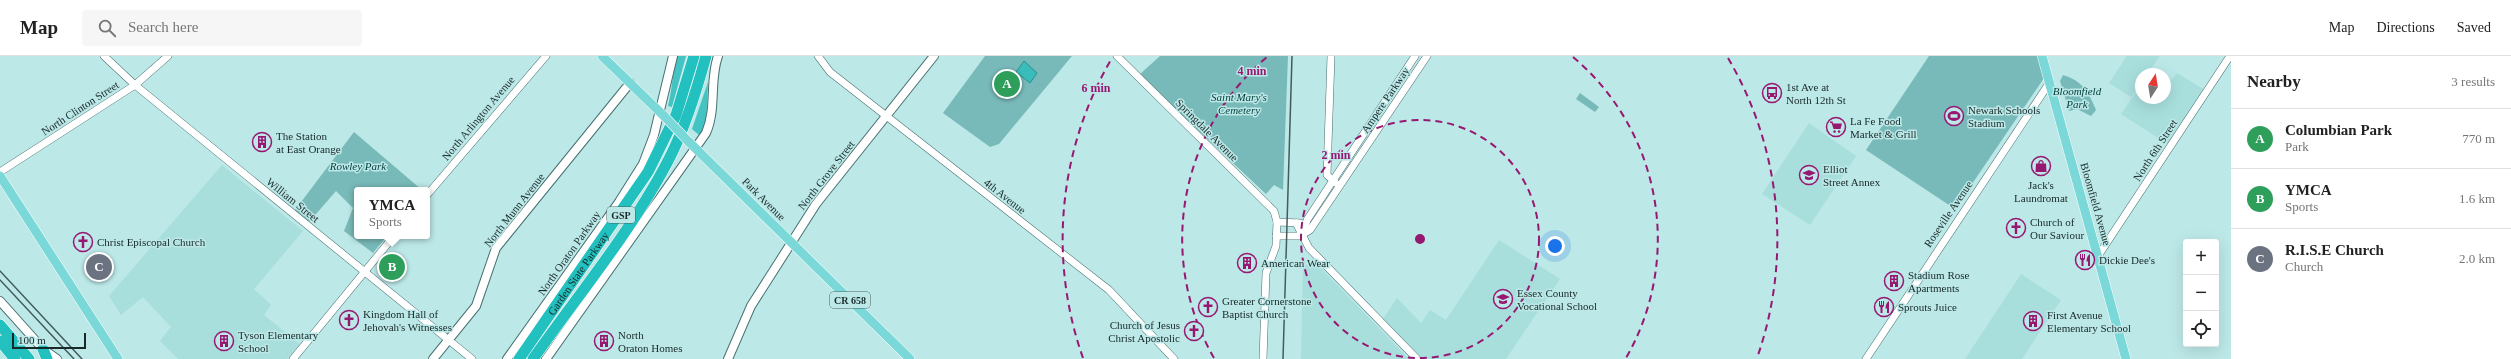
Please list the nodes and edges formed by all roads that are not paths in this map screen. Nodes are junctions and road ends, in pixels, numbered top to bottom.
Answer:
1 (104, 56) edge
2 (168, 56) edge
3 (546, 56) edge
4 (602, 56) edge
5 (672, 56) edge
6 (694, 56) edge
7 (706, 56) edge
8 (718, 56) edge
9 (818, 56) edge
10 (934, 56) edge
11 (1117, 56) edge
12 (1331, 56) edge
13 (1415, 56) edge
14 (1427, 56) edge
15 (2042, 56) edge
16 (2230, 56) edge
17 (2050, 82) junction
18 (630, 84) junction
19 (135, 85) junction
20 (662, 115) junction
21 (886, 117) junction
22 (692, 144) junction
23 (0, 172) edge
24 (0, 176) edge
25 (1333, 182) junction
26 (1340, 187) junction
27 (430, 191) edge
28 (1307, 220) junction
29 (1277, 222) junction
30 (1296, 223) junction
31 (1276, 236) junction
32 (1303, 236) junction
33 (392, 239) edge
34 (791, 242) junction
35 (2098, 256) junction
36 (364, 273) junction
37 (0, 302) edge
38 (0, 325) edge
39 (448, 340) junction
40 (0, 341) edge
41 (0, 347) edge
42 (45, 354) edge
43 (9, 359) edge
44 (15, 359) edge
45 (29, 359) edge
46 (57, 359) edge
47 (118, 359) edge
48 (293, 359) edge
49 (433, 359) edge
50 (472, 359) edge
51 (507, 359) edge
52 (519, 359) edge
53 (533, 359) edge
54 (546, 359) edge
55 (728, 359) edge
56 (910, 359) edge
57 (1174, 359) edge
58 (1263, 359) edge
59 (1417, 359) edge
60 (1866, 359) edge
61 (2126, 359) edge

1 - 19 street, William Street
2 - 19 street, North Clinton Street
3 - 27 street, North Arlington Avenue
4 - 18 main road, Park Avenue / CR 658
5 - 20 main road, North Oraton Parkway
6 - 52 highway, Garden State Parkway / GSP
7 - 53 highway, Garden State Parkway / GSP
8 - 22 main road
9 - 21 street, 4th Avenue
10 - 21 main road, North Grove Street
11 - 29 street, Springdale Avenue
12 - 25 street
13 - 25 street, Ampere Parkway
14 - 26 street, Ampere Parkway
15 - 17 main road, Bloomfield Avenue
16 - 35 street, North 6th Street
17 - 35 main road, Bloomfield Avenue
17 - 60 street, Roseville Avenue
18 - 20 main road, Park Avenue / CR 658
18 - 39 main road, North Munn Avenue
19 - 23 street, North Clinton Street
19 - 36 street, William Street
20 - 22 main road, Park Avenue / CR 658, bridge
20 - 51 main road, North Oraton Parkway
21 - 34 main road, North Grove Street
21 - 57 street, 4th Avenue
22 - 34 main road, Park Avenue / CR 658
22 - 54 main road
24 - 47 main road
25 - 26 street
25 - 28 street, Ampere Parkway
26 - 32 street, Ampere Parkway
28 - 30 street
28 - 32 street, Ampere Parkway
29 - 30 street
29 - 31 street
30 - 32 street
31 - 32 street
31 - 58 street
32 - 59 street
33 - 36 street
34 - 55 main road, North Grove Street
34 - 56 main road, Park Avenue / CR 658
35 - 61 main road, Bloomfield Avenue
36 - 39 street, William Street
36 - 48 street
37 - 42 main road
38 - 45 highway
39 - 49 main road, North Munn Avenue
39 - 50 street, William Street
40 - 44 highway
41 - 43 highway
42 - 46 main road

